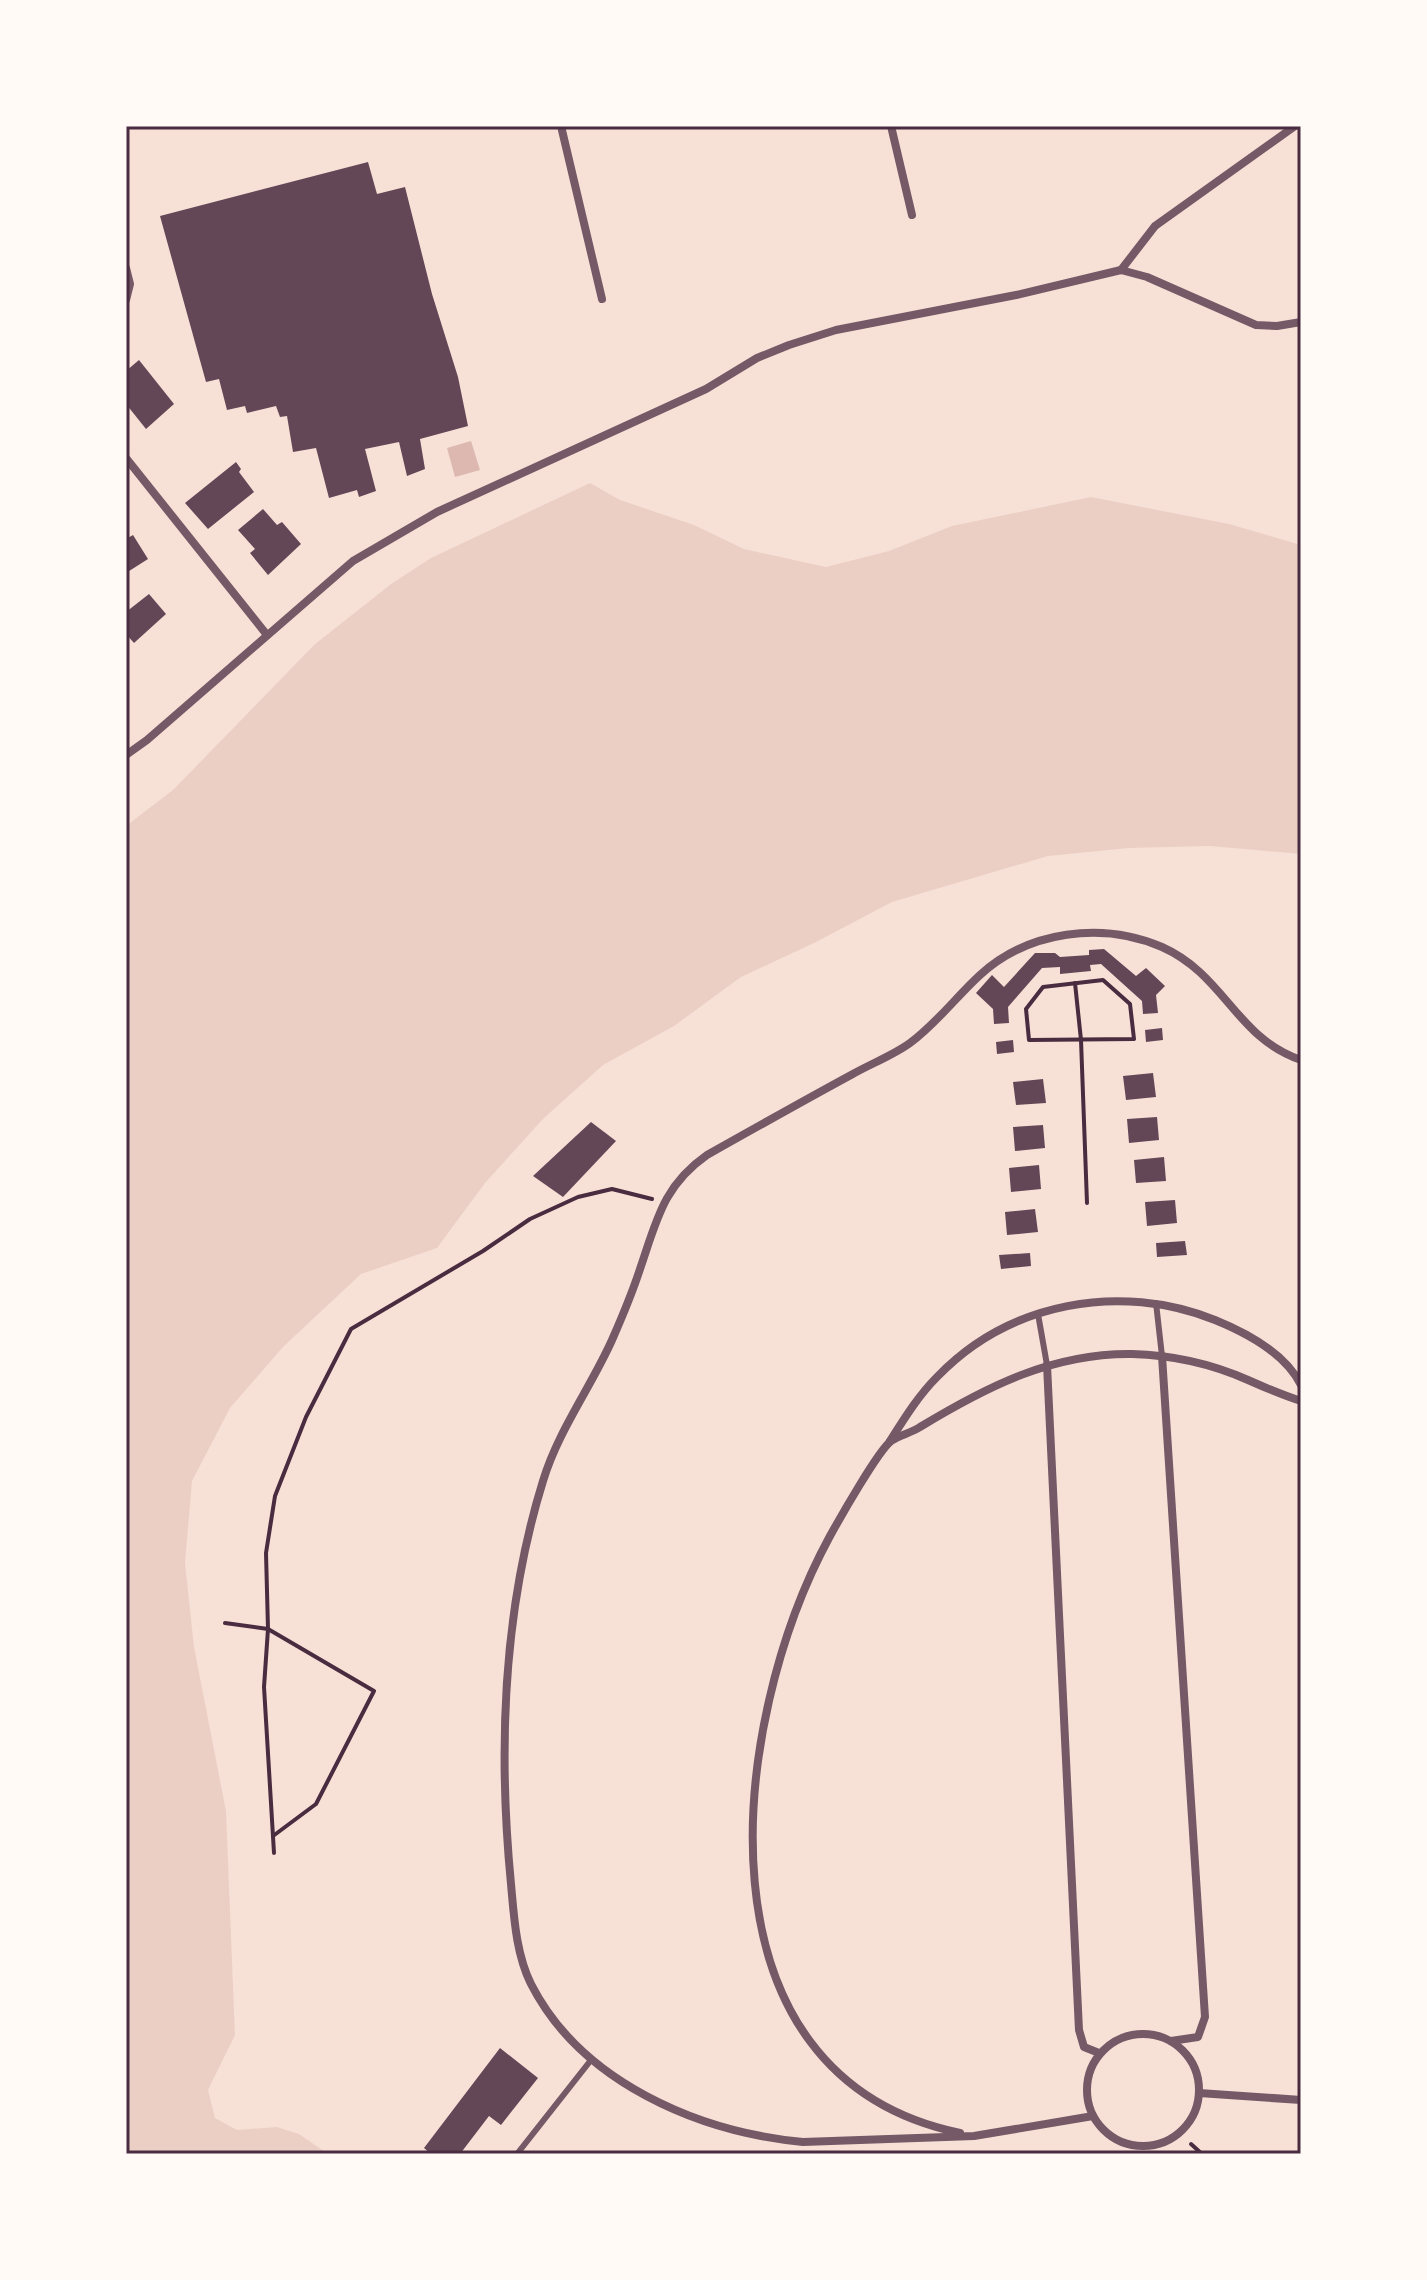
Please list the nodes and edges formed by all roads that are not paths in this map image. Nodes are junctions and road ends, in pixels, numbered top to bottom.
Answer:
1 (561, 126) edge
2 (891, 126) edge
3 (1295, 126) edge
4 (912, 215) dead end
5 (126, 268) edge
6 (1121, 270) junction
7 (602, 299) dead end
8 (126, 300) edge
9 (1301, 322) edge
10 (126, 458) edge
11 (267, 635) junction
12 (127, 753) edge
13 (1301, 1060) edge
14 (1156, 1303) junction
15 (1038, 1314) junction
16 (1162, 1356) junction
17 (1047, 1365) junction
18 (1301, 1385) edge
19 (1301, 1401) edge
20 (889, 1442) junction
21 (1171, 2041) junction
22 (1099, 2053) junction
23 (591, 2060) junction
24 (1199, 2093) junction
25 (1301, 2100) edge
26 (1093, 2116) junction
27 (974, 2136) junction
28 (1139, 2150) edge
29 (517, 2154) edge

1 - 7 street
2 - 4 street
3 - 6 street
5 - 8 street
6 - 9 street
6 - 11 street
10 - 11 street
11 - 12 street
13 - 23 street
14 - 15 street
14 - 16 lane
14 - 18 street
15 - 17 lane
15 - 20 street
16 - 17 street
16 - 19 street
16 - 21 street
17 - 20 street
17 - 22 street
20 - 27 street
21 - 22 street
21 - 24 street
22 - 26 street
23 - 27 street
23 - 29 lane
24 - 25 street
24 - 28 street
26 - 27 street
26 - 28 street

